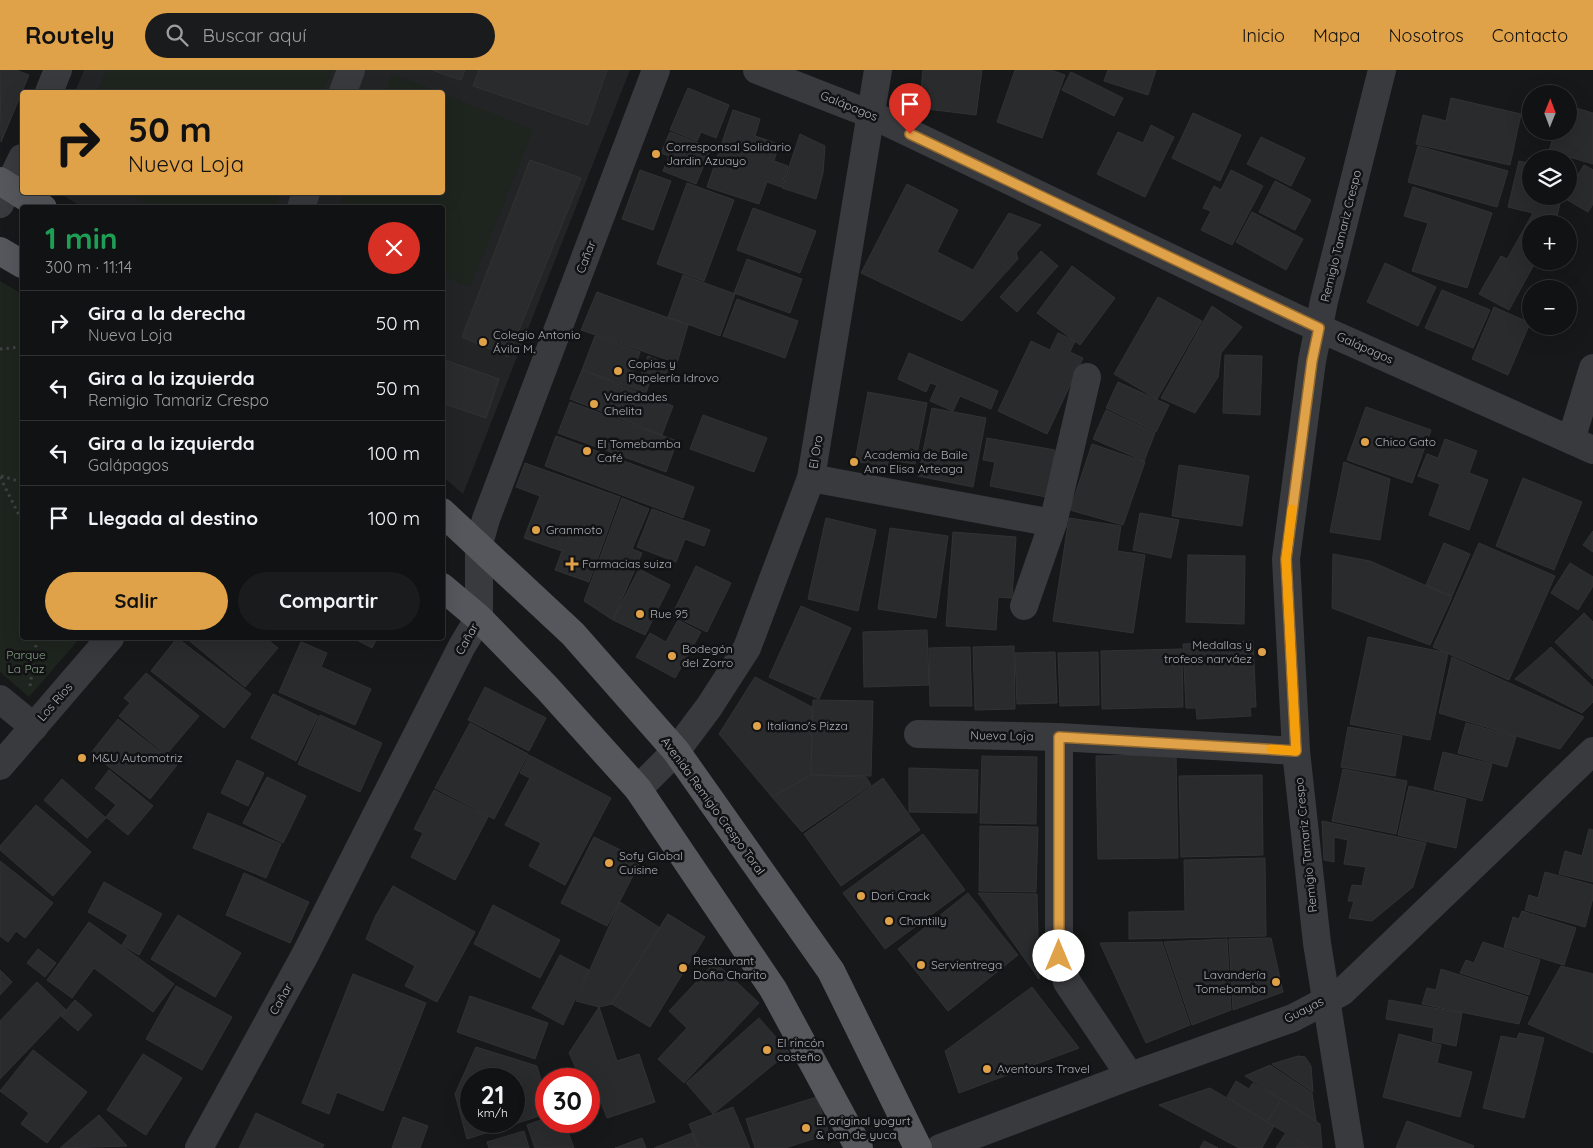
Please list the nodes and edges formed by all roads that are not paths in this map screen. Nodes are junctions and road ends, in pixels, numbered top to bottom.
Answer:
1 (58, 70) edge
2 (351, 70) edge
3 (656, 70) edge
4 (756, 70) edge
5 (878, 70) edge
6 (1382, 70) edge
7 (50, 90) edge
8 (344, 90) edge
9 (870, 114) junction
10 (20, 162) edge
11 (4, 190) edge
12 (37, 205) edge
13 (0, 251) edge
14 (20, 263) edge
15 (1319, 328) junction
16 (1593, 368) edge
17 (1087, 377) dead end
18 (1582, 445) edge
19 (812, 478) junction
20 (445, 515) edge
21 (1053, 523) junction
22 (479, 544) junction
23 (445, 590) edge
24 (1024, 606) dead end
25 (479, 618) junction
26 (108, 640) edge
27 (0, 699) edge
28 (34, 727) junction
29 (918, 734) dead end
30 (1059, 737) junction
31 (676, 751) junction
32 (1296, 751) junction
33 (1593, 751) edge
34 (0, 766) edge
35 (638, 789) junction
36 (1325, 999) junction
37 (1130, 1076) junction
38 (199, 1148) edge
39 (859, 1148) edge
40 (918, 1148) edge
41 (940, 1148) edge
42 (1350, 1148) edge

1 - 7 street
2 - 8 street
3 - 22 street, Cañar
4 - 9 street, Galápagos
5 - 9 street, El Oro
6 - 15 street, Remigio Tamariz Crespo
9 - 15 street, Galápagos
9 - 19 street, El Oro
10 - 11 street
11 - 12 main road
13 - 14 main road
15 - 18 street, Galápagos
15 - 32 street, Remigio Tamariz Crespo
16 - 18 street
17 - 21 street
19 - 21 street
19 - 31 street, El Oro
20 - 22 main road, Avenida Remigio Crespo Toral
21 - 24 street
22 - 25 street, Cañar
22 - 31 main road, Avenida Remigio Crespo Toral
23 - 25 main road
25 - 35 main road
25 - 38 street, Cañar
26 - 28 street, Los Ríos
27 - 28 street
28 - 34 street, Los Ríos
29 - 30 street, Nueva Loja
30 - 32 street, Nueva Loja
30 - 37 street
31 - 35 street, El Oro
31 - 40 main road, Avenida Remigio Crespo Toral
32 - 36 street, Remigio Tamariz Crespo
33 - 36 street, Guayas
35 - 39 main road
36 - 37 street, Guayas
36 - 42 street, Remigio Tamariz Crespo
37 - 41 street, Guayas

